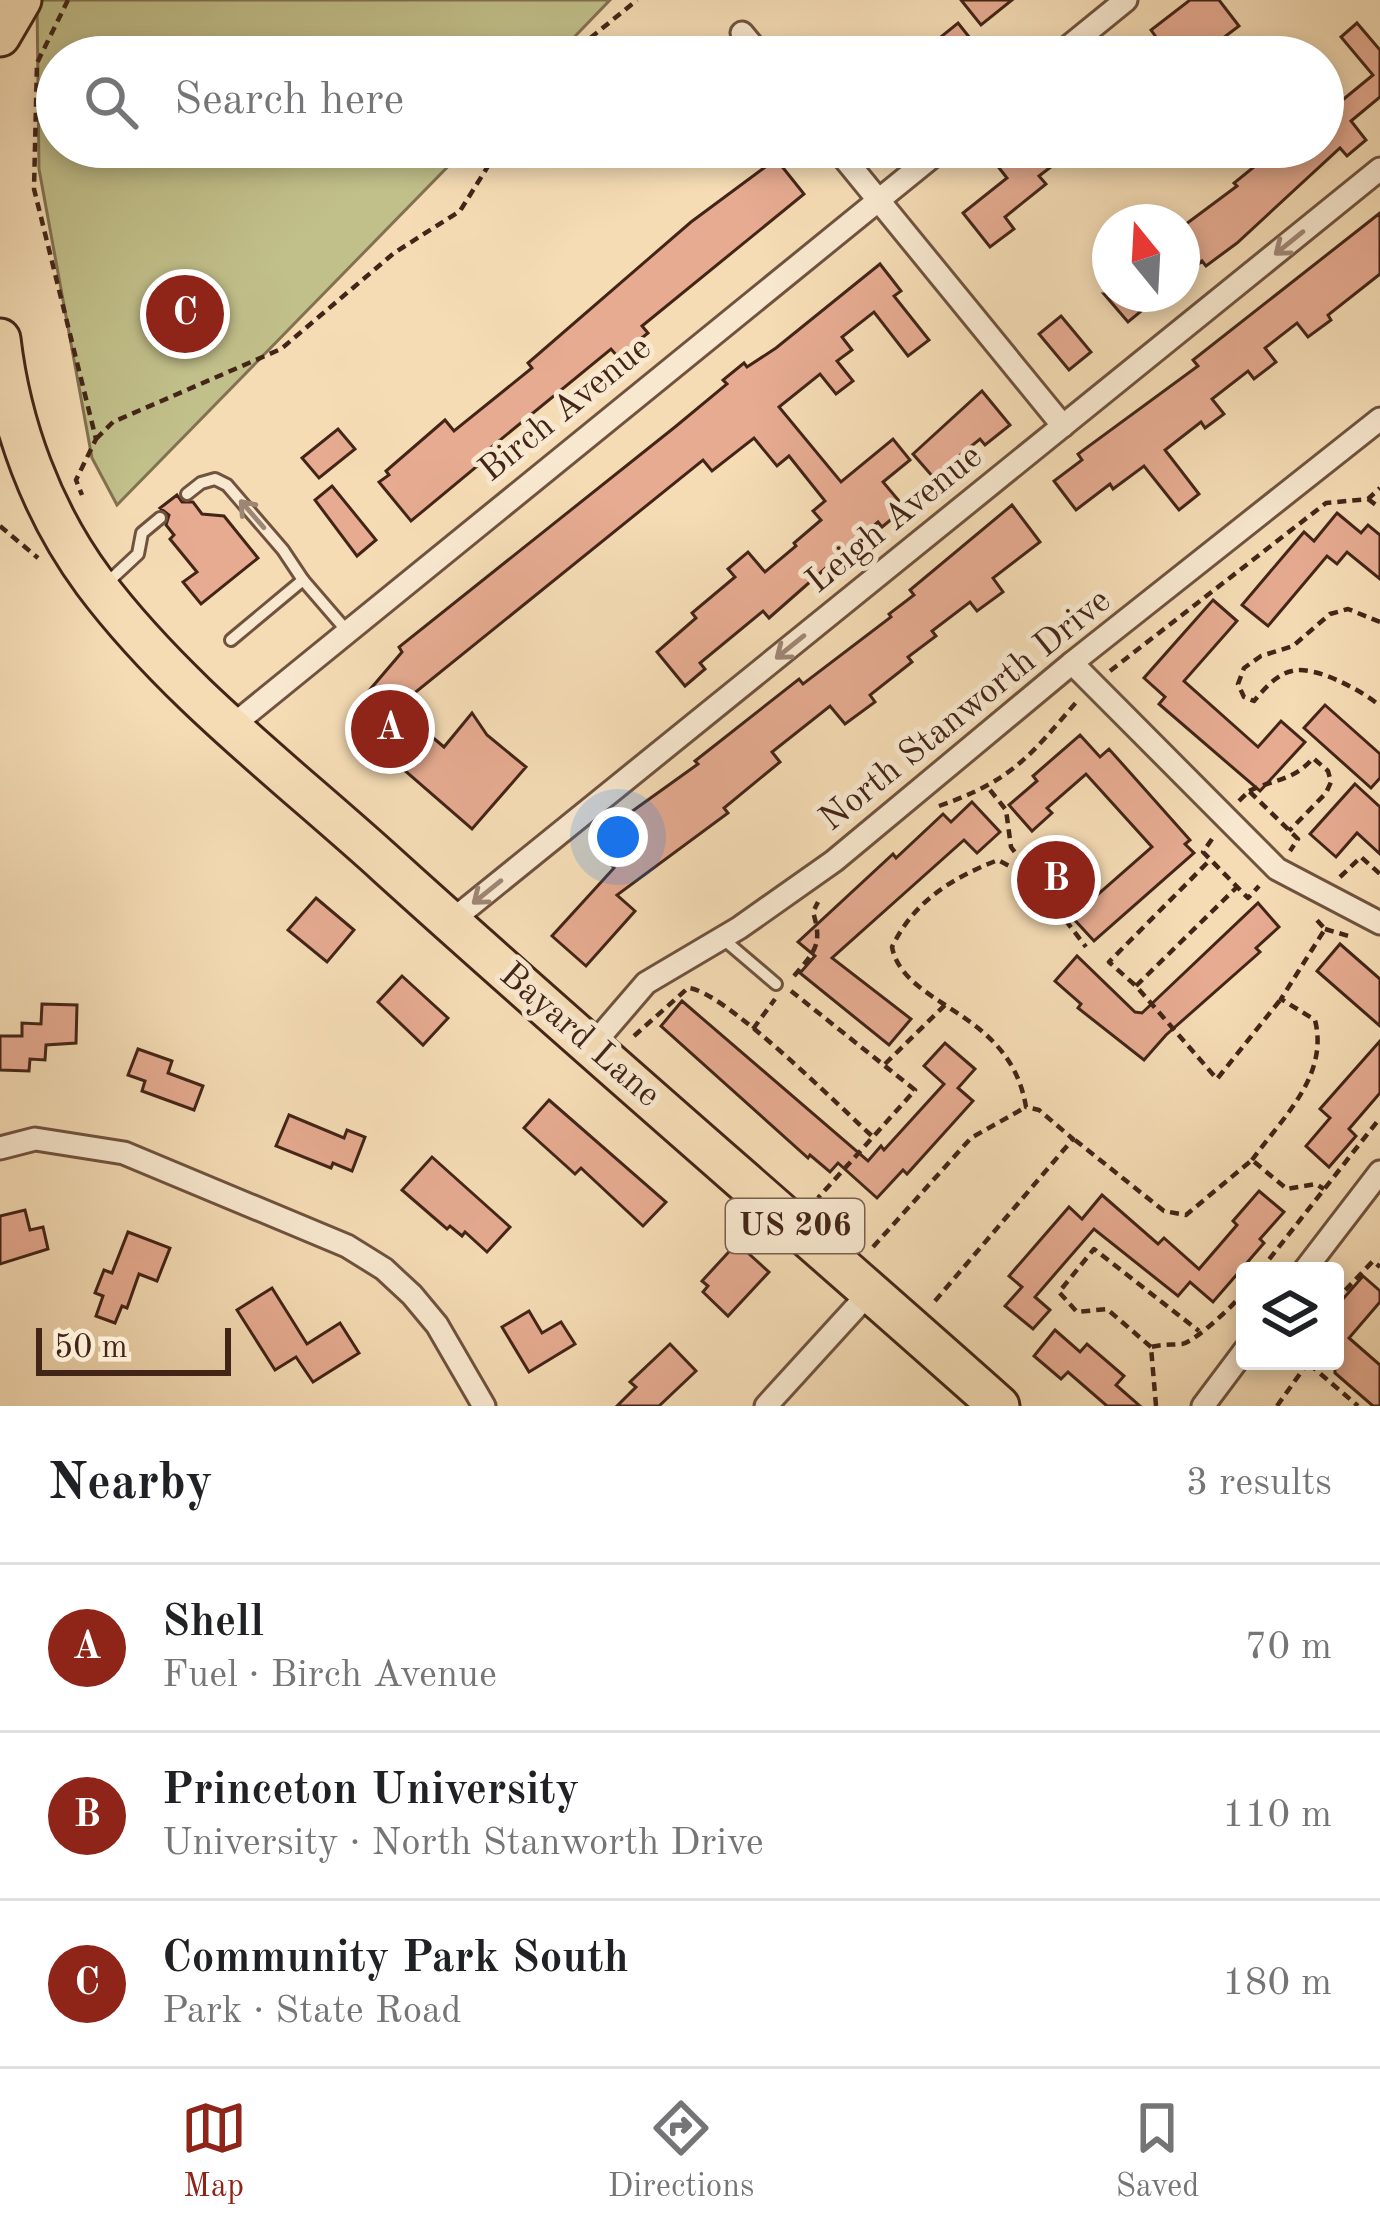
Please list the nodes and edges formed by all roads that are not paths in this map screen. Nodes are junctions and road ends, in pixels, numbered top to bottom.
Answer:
1 (21, 0) edge
2 (1126, 0) edge
3 (742, 33) dead end
4 (0, 36) edge
5 (744, 36) edge
6 (1082, 36) edge
7 (852, 168) edge
8 (918, 168) edge
9 (1380, 169) edge
10 (878, 201) junction
11 (0, 339) edge
12 (1380, 419) edge
13 (1064, 427) junction
14 (187, 494) dead end
15 (160, 518) dead end
16 (303, 580) junction
17 (100, 589) junction
18 (347, 631) junction
19 (231, 640) dead end
20 (1072, 663) junction
21 (232, 726) junction
22 (450, 922) junction
23 (1380, 923) edge
24 (722, 938) junction
25 (780, 985) road end
26 (591, 1047) junction
27 (0, 1148) edge
28 (1380, 1172) edge
29 (1311, 1262) edge
30 (870, 1292) junction
31 (1236, 1362) edge
32 (484, 1406) edge
33 (766, 1406) edge
34 (999, 1406) edge
35 (1203, 1406) edge

1 - 4 highway
2 - 6 street
3 - 5 street
7 - 10 street
8 - 10 street, Birch Avenue
9 -> 13 street, Leigh Avenue
10 - 13 street
10 - 18 street, Birch Avenue
11 - 17 highway, US 206
12 - 20 street, North Stanworth Drive
13 -> 22 street, Leigh Avenue
16 -> 14 lane
15 - 17 lane
16 - 18 lane
16 - 19 lane
17 - 21 highway, Bayard Lane / US 206
18 - 21 street, Birch Avenue
20 - 23 street
20 - 24 street, North Stanworth Drive
21 - 22 highway, Bayard Lane / US 206
22 - 26 highway, Bayard Lane / US 206
24 - 25 lane
24 - 26 street, North Stanworth Drive
26 - 30 highway, Bayard Lane / US 206
27 - 32 street
28 - 29 street
30 - 33 street
30 - 34 highway, Bayard Lane / US 206
31 - 35 street

